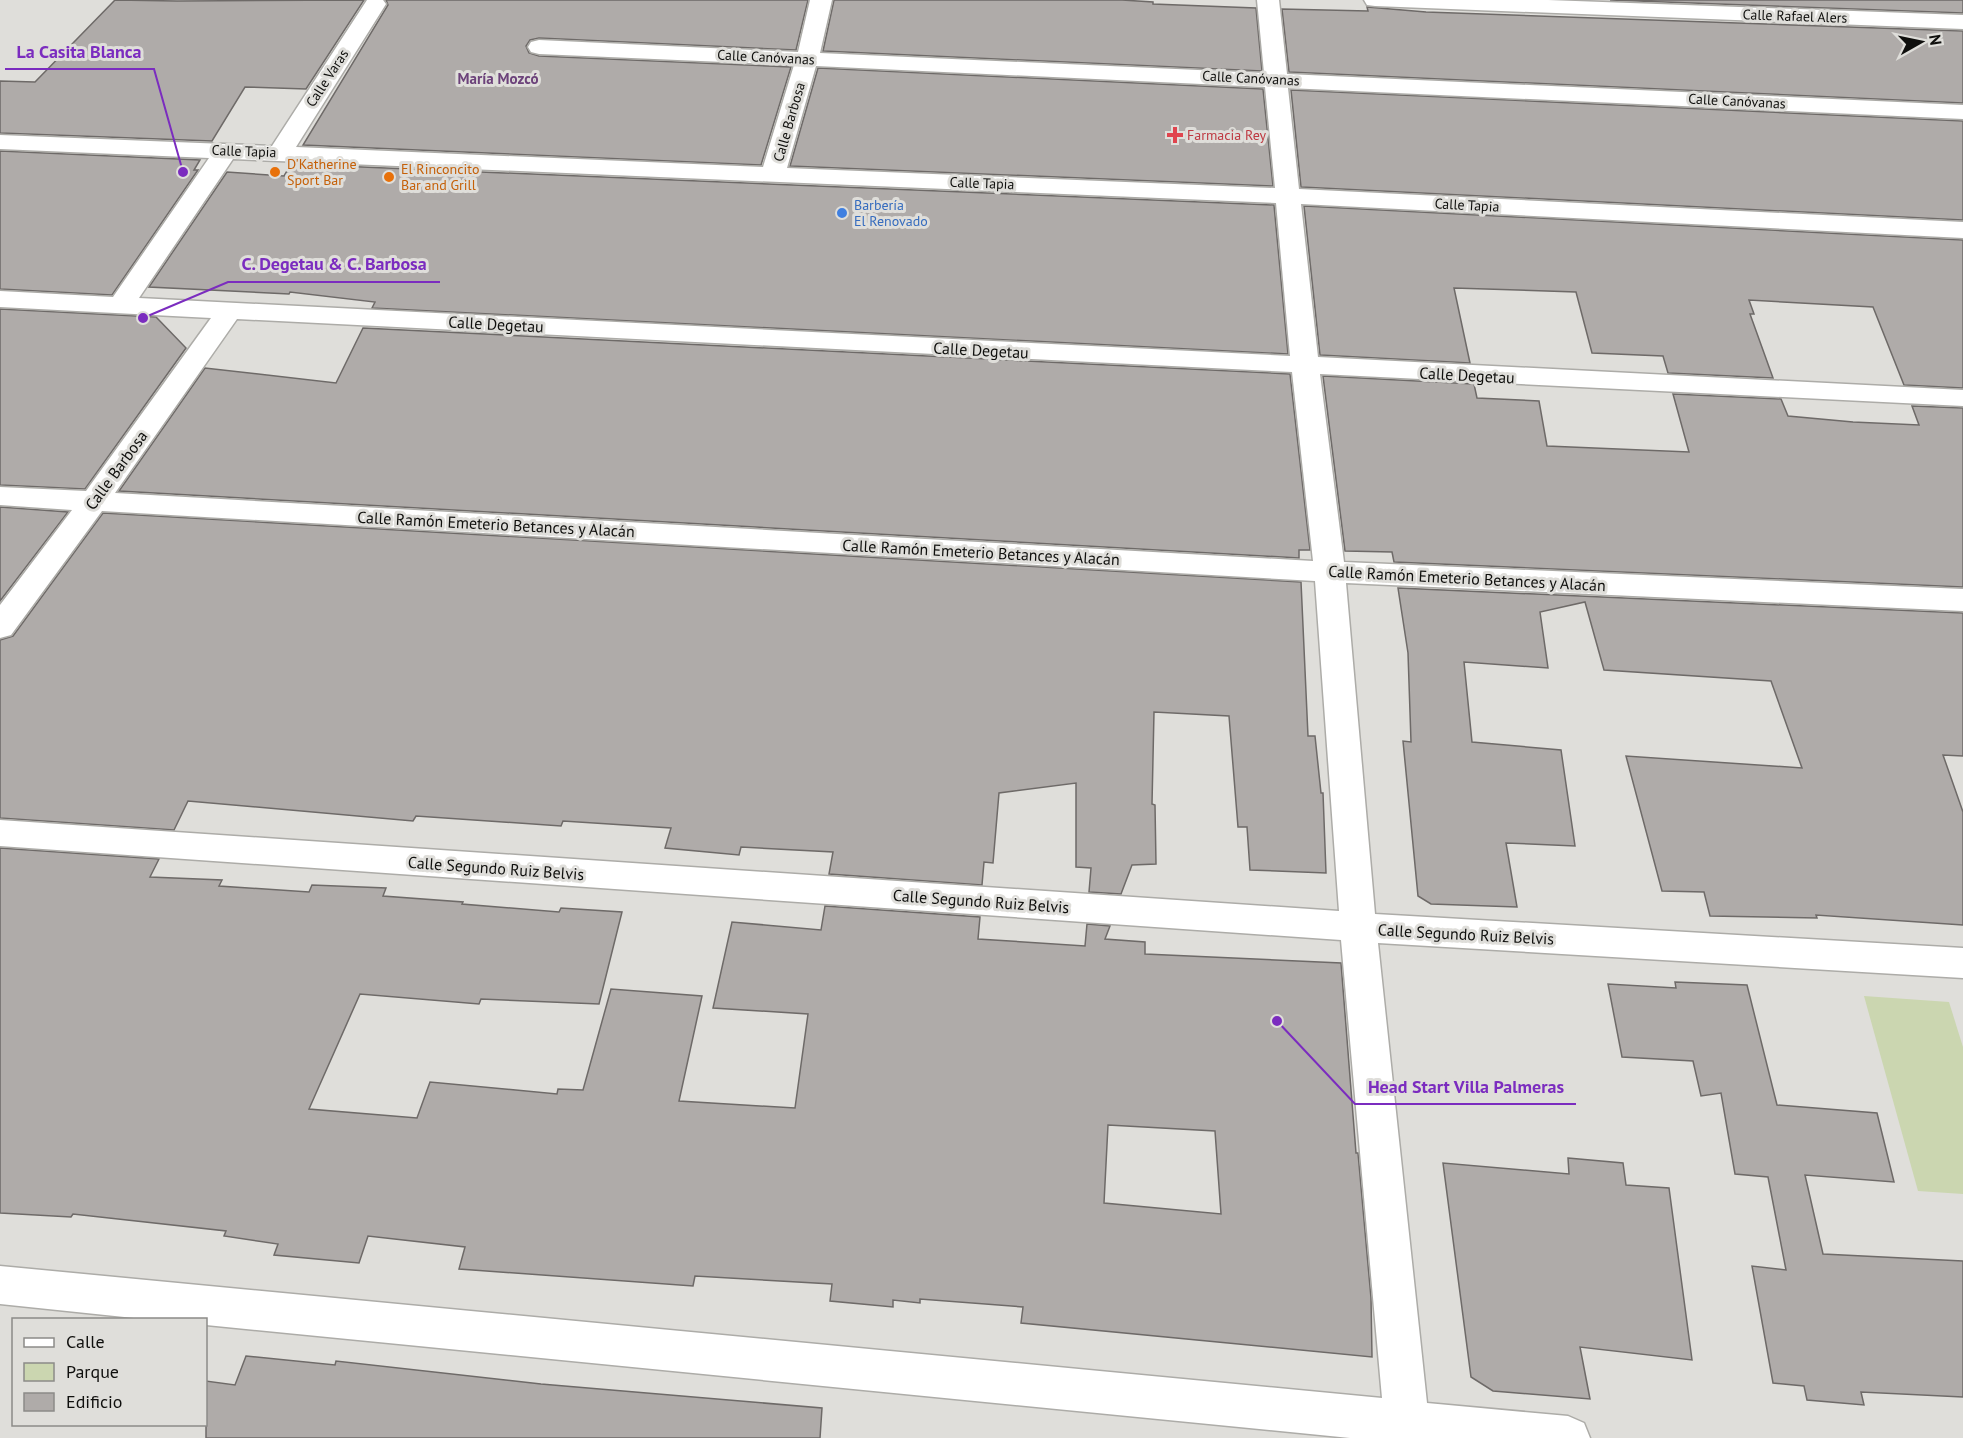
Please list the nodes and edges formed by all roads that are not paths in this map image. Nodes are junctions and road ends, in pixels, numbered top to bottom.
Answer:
1 (821, 0) edge
2 (1268, 0) edge
3 (1376, 0) edge
4 (375, 4) dead end
5 (1963, 22) edge
6 (539, 47) dead end
7 (807, 59) junction
8 (1275, 79) junction
9 (1963, 112) edge
10 (0, 142) edge
11 (226, 151) junction
12 (280, 153) junction
13 (773, 174) junction
14 (1289, 196) junction
15 (1963, 230) edge
16 (0, 300) edge
17 (121, 305) junction
18 (230, 310) junction
19 (1305, 367) junction
20 (1963, 398) edge
21 (0, 496) edge
22 (94, 501) junction
23 (1330, 572) junction
24 (1963, 600) edge
25 (0, 627) edge
26 (0, 833) edge
27 (1358, 927) junction
28 (1963, 963) edge
29 (0, 1284) edge
30 (1407, 1431) edge
31 (1568, 1438) edge

1 - 7 street, Calle Barbosa
2 - 8 street
3 - 5 street, Calle Rafael Alers
4 - 12 street, Calle Varas
6 - 7 street, Calle Canóvanas
7 - 8 street, Calle Canóvanas
7 - 13 street, Calle Barbosa
8 - 9 street, Calle Canóvanas
8 - 14 street
10 - 11 street, Calle Tapia
11 - 12 street, Calle Tapia
11 - 17 street
12 - 13 street, Calle Tapia
13 - 14 street, Calle Tapia
14 - 15 street, Calle Tapia
14 - 19 street
16 - 17 street, Calle Degetau
17 - 18 street, Calle Degetau
18 - 19 street, Calle Degetau
18 - 22 street, Calle Barbosa
19 - 20 street, Calle Degetau
19 - 23 street
21 - 22 street, Calle Ramón Emeterio Betances y Alacán
22 - 23 street, Calle Ramón Emeterio Betances y Alacán
22 - 25 street, Calle Barbosa
23 - 24 street, Calle Ramón Emeterio Betances y Alacán
23 - 27 street
26 - 27 street, Calle Segundo Ruiz Belvis
27 - 28 street, Calle Segundo Ruiz Belvis
27 - 30 street
29 - 30 street
30 - 31 street

